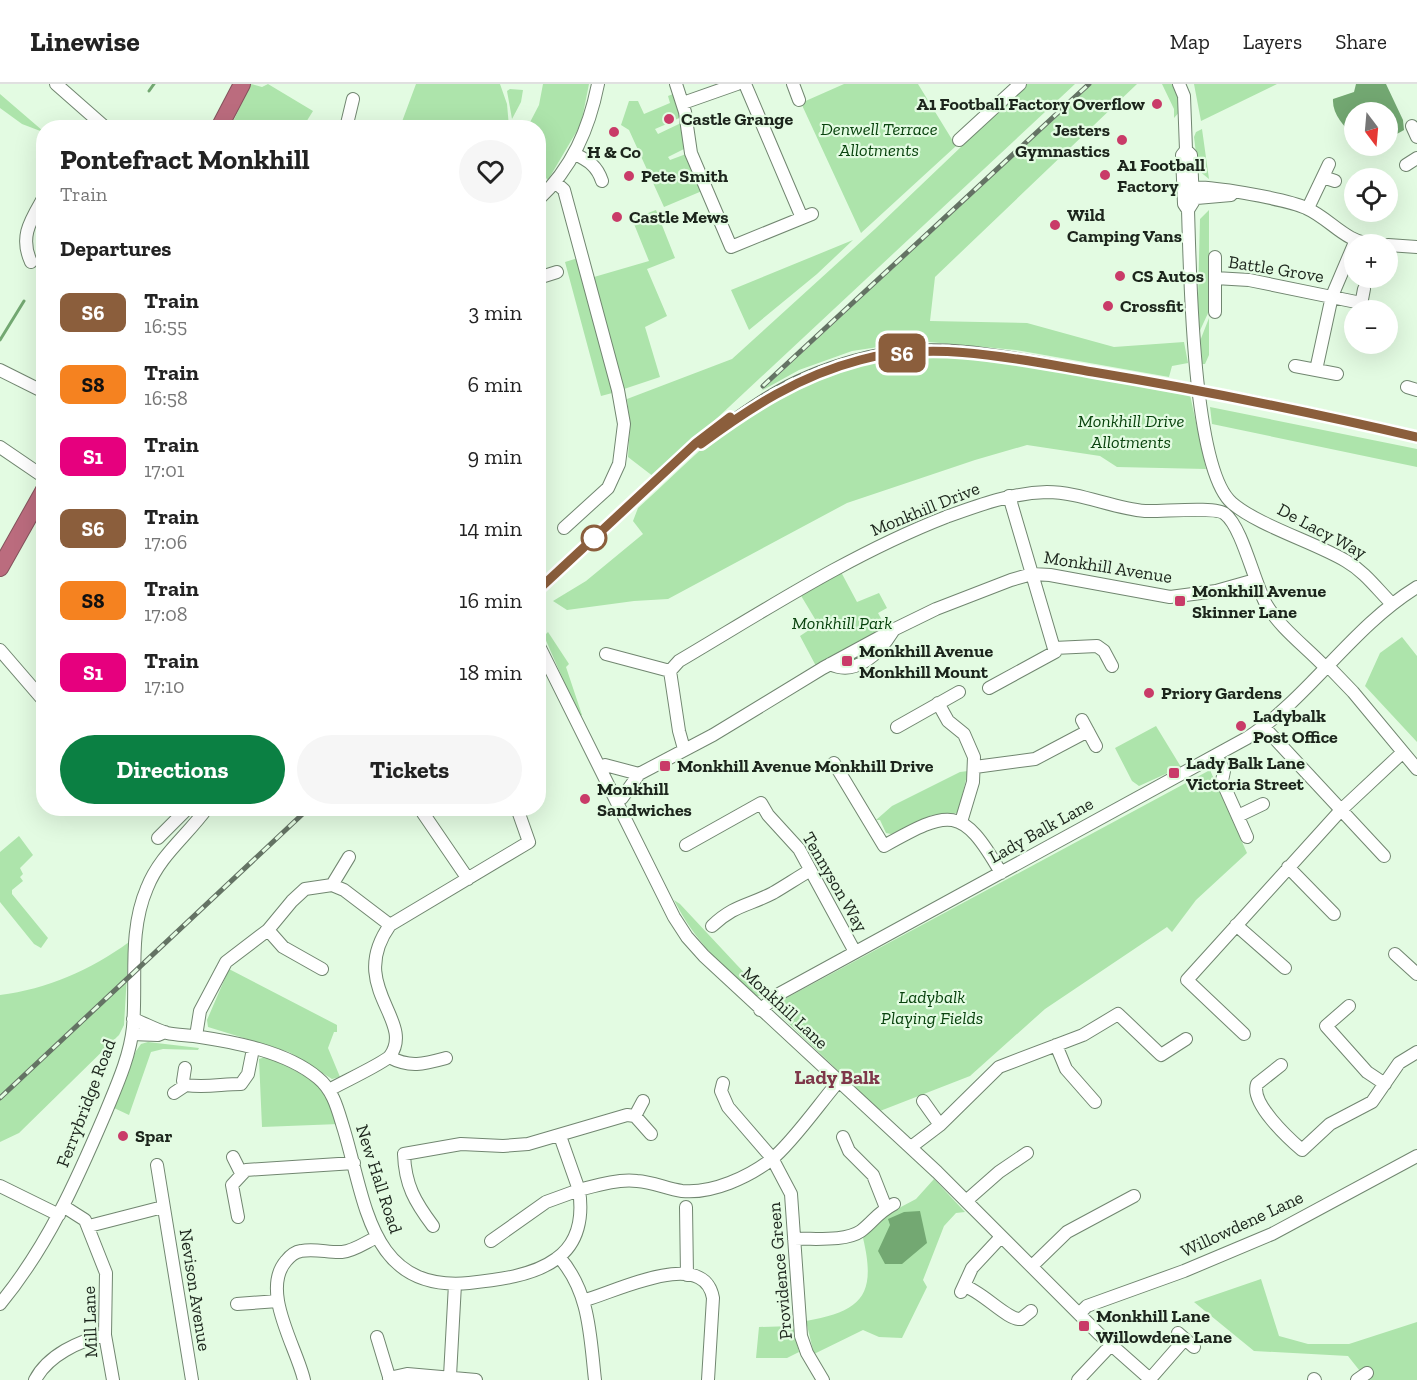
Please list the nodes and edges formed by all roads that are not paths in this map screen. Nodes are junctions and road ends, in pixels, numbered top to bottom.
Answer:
1 (56, 84) edge
2 (242, 84) edge
3 (598, 84) edge
4 (676, 84) edge
5 (737, 84) edge
6 (745, 84) edge
7 (792, 84) edge
8 (1020, 84) edge
9 (1179, 84) edge
10 (353, 99) dead end
11 (799, 100) dead end
12 (683, 103) junction
13 (97, 120) edge
14 (223, 120) edge
15 (348, 120) edge
16 (960, 140) dead end
17 (575, 154) junction
18 (1417, 158) edge
19 (1329, 164) dead end
20 (1406, 165) dead end
21 (602, 181) dead end
22 (555, 182) junction
23 (546, 192) edge
24 (1188, 196) junction
25 (1308, 208) junction
26 (36, 213) edge
27 (1344, 234) edge
28 (1398, 246) edge
29 (1417, 247) edge
30 (1215, 257) dead end
31 (31, 262) dead end
32 (1344, 268) edge
33 (557, 272) dead end
34 (546, 276) edge
35 (1215, 278) junction
36 (1364, 289) dead end
37 (1332, 296) junction
38 (1362, 300) edge
39 (1344, 301) edge
40 (1215, 312) dead end
41 (1295, 366) dead end
42 (0, 370) edge
43 (1316, 370) junction
44 (1337, 374) dead end
45 (36, 388) edge
46 (0, 447) edge
47 (36, 472) edge
48 (1009, 496) junction
49 (36, 504) edge
50 (564, 528) dead end
51 (0, 568) edge
52 (1032, 574) junction
53 (1255, 580) junction
54 (1417, 587) edge
55 (1392, 604) junction
56 (1053, 648) junction
57 (0, 650) edge
58 (606, 654) dead end
59 (546, 660) edge
60 (1112, 666) dead end
61 (1326, 666) junction
62 (670, 670) junction
63 (989, 688) dead end
64 (36, 692) edge
65 (959, 692) dead end
66 (938, 703) junction
67 (1082, 720) dead end
68 (1263, 726) junction
69 (897, 727) dead end
70 (1088, 731) junction
71 (1096, 746) dead end
72 (684, 749) junction
73 (1402, 753) junction
74 (1216, 755) junction
75 (834, 763) dead end
76 (600, 767) junction
77 (975, 767) junction
78 (1417, 770) edge
79 (639, 774) junction
80 (617, 800) junction
81 (1263, 804) dead end
82 (1341, 810) junction
83 (180, 816) edge
84 (200, 816) edge
85 (425, 816) edge
86 (520, 816) edge
87 (1238, 816) junction
88 (961, 822) junction
89 (1247, 837) dead end
90 (158, 838) dead end
91 (686, 845) dead end
92 (1384, 856) dead end
93 (349, 857) dead end
94 (1288, 867) junction
95 (809, 871) junction
96 (1001, 873) junction
97 (468, 879) junction
98 (332, 885) junction
99 (1334, 914) dead end
100 (390, 925) junction
101 (1236, 925) junction
102 (711, 926) dead end
103 (268, 930) junction
104 (855, 952) junction
105 (1395, 954) dead end
106 (1285, 968) dead end
107 (322, 969) dead end
108 (1417, 974) edge
109 (1350, 1006) dead end
110 (760, 1010) junction
111 (133, 1019) junction
112 (165, 1032) junction
113 (132, 1034) junction
114 (1244, 1034) dead end
115 (196, 1036) junction
116 (1186, 1039) dead end
117 (1056, 1045) junction
118 (253, 1049) junction
119 (1417, 1052) edge
120 (389, 1057) junction
121 (446, 1058) dead end
122 (1281, 1065) dead end
123 (184, 1068) dead end
124 (838, 1082) junction
125 (723, 1083) dead end
126 (241, 1084) junction
127 (1385, 1084) junction
128 (186, 1085) junction
129 (329, 1090) junction
130 (174, 1093) dead end
131 (246, 1097) dead end
132 (643, 1101) dead end
133 (923, 1101) dead end
134 (1095, 1102) dead end
135 (635, 1116) junction
136 (940, 1125) junction
137 (651, 1134) dead end
138 (560, 1136) junction
139 (843, 1137) dead end
140 (910, 1147) junction
141 (1027, 1153) dead end
142 (1417, 1156) edge
143 (233, 1157) dead end
144 (772, 1158) junction
145 (354, 1162) junction
146 (157, 1165) dead end
147 (241, 1173) junction
148 (0, 1186) edge
149 (579, 1190) junction
150 (1134, 1196) dead end
151 (966, 1201) junction
152 (163, 1207) junction
153 (686, 1207) dead end
154 (61, 1211) junction
155 (238, 1218) dead end
156 (89, 1226) junction
157 (433, 1226) dead end
158 (377, 1237) junction
159 (1000, 1238) junction
160 (794, 1239) junction
161 (490, 1241) dead end
162 (559, 1257) junction
163 (1032, 1266) junction
164 (687, 1275) junction
165 (455, 1284) junction
166 (585, 1300) junction
167 (278, 1301) junction
168 (0, 1304) edge
169 (237, 1304) dead end
170 (1031, 1311) dead end
171 (1079, 1314) junction
172 (105, 1335) junction
173 (377, 1337) dead end
174 (1186, 1340) dead end
175 (1111, 1345) junction
176 (450, 1376) junction
177 (389, 1379) edge
178 (35, 1380) edge
179 (113, 1380) edge
180 (192, 1380) edge
181 (304, 1380) edge
182 (476, 1380) edge
183 (595, 1380) edge
184 (708, 1380) edge
185 (823, 1380) edge
186 (1078, 1380) edge
187 (1150, 1380) edge

1 - 13 street
2 - 14 highway
3 - 17 street
4 - 12 street
5 - 12 street
6 - 12 street
7 - 11 street
8 - 16 street
9 - 24 street
10 - 15 street
17 - 21 street
17 - 22 street
18 - 20 street
19 - 25 street
22 - 23 street
22 - 50 street
24 - 25 street
24 - 55 street, De Lacy Way
25 - 27 street
26 - 31 street
28 - 29 street
30 - 35 street, Battle Grove
32 - 37 street
33 - 34 street
35 - 37 street, Battle Grove
35 - 40 street, Battle Grove
36 - 38 street
37 - 39 street, Battle Grove
37 - 43 street
41 - 43 street
42 - 45 street
43 - 44 street
46 - 47 street
48 - 52 street
48 - 53 street, Monkhill Drive
48 - 62 street, Monkhill Drive
49 - 51 highway
52 - 53 street, Monkhill Avenue
52 - 56 street
52 - 72 street, Monkhill Avenue
53 - 61 street
54 - 55 street
55 - 61 street
56 - 60 street
56 - 63 street
57 - 64 street
58 - 62 street
59 - 76 street, Monkhill Lane
61 - 68 street, Lady Balk Lane
61 - 73 street
62 - 72 street
65 - 66 street
66 - 69 street
66 - 77 street
67 - 70 street
68 - 74 street, Lady Balk Lane
68 - 82 street
70 - 71 street
70 - 77 street
72 - 79 street, Monkhill Avenue
73 - 78 street
73 - 82 street
74 - 87 street
74 - 96 street, Lady Balk Lane
75 - 88 street
76 - 79 street
76 - 80 street, Monkhill Lane
77 - 88 street
79 - 80 street, Monkhill Avenue
80 - 110 street, Monkhill Lane
81 - 87 street
82 - 92 street
82 - 94 street
83 - 90 street
84 - 111 street, Ferrybridge Road
85 - 97 street
86 - 97 street
87 - 89 street
88 - 96 street
91 - 95 street, Tennyson Way
93 - 98 street
94 - 99 street
94 - 101 street
95 - 102 street
95 - 104 street, Tennyson Way
96 - 104 street, Lady Balk Lane
97 - 100 street
98 - 100 street
98 - 103 street
100 - 120 street
101 - 106 street
101 - 114 street
103 - 107 street
103 - 115 street
104 - 110 street, Lady Balk Lane
105 - 108 street
109 - 127 street
110 - 124 street, Monkhill Lane
111 - 112 street, New Hall Road
111 - 113 street, Ferrybridge Road
112 - 113 street, New Hall Road
112 - 115 street, New Hall Road
113 - 154 street, Ferrybridge Road
115 - 118 street, New Hall Road
116 - 117 street
117 - 134 street
117 - 136 street
118 - 126 street
118 - 129 street, New Hall Road
119 - 127 street
120 - 121 street
120 - 129 street
122 - 127 street
123 - 128 street
124 - 140 street, Monkhill Lane
124 - 144 street
125 - 144 street, Providence Green
126 - 128 street
126 - 131 street
128 - 130 street
129 - 145 street, New Hall Road
132 - 135 street
133 - 136 street
135 - 137 street
135 - 138 street
136 - 140 street
138 - 149 street
138 - 157 street
139 - 160 street
140 - 151 street, Monkhill Lane
141 - 151 street
142 - 171 street, Willowdene Lane
143 - 147 street
144 - 149 street
144 - 160 street, Providence Green
145 - 147 street
145 - 158 street, New Hall Road
146 - 152 street, Nevison Avenue
147 - 155 street
148 - 154 street
149 - 161 street
149 - 162 street
150 - 163 street
151 - 159 street, Monkhill Lane
152 - 156 street, Nevison Avenue
152 - 180 street, Nevison Avenue
153 - 164 street
154 - 156 street
154 - 168 street, Ferrybridge Road
156 - 172 street, Mill Lane
158 - 165 street, New Hall Road
158 - 167 street
159 - 163 street, Monkhill Lane
159 - 170 street
160 - 185 street, Providence Green
162 - 165 street, New Hall Road
162 - 166 street
163 - 171 street, Monkhill Lane
164 - 166 street
164 - 184 street
165 - 176 street
166 - 183 street
167 - 169 street
167 - 181 street
171 - 175 street, Monkhill Lane
172 - 178 street
172 - 179 street, Mill Lane
173 - 177 street
174 - 187 street
175 - 186 street
175 - 187 street, Monkhill Lane
176 - 177 street
176 - 182 street

